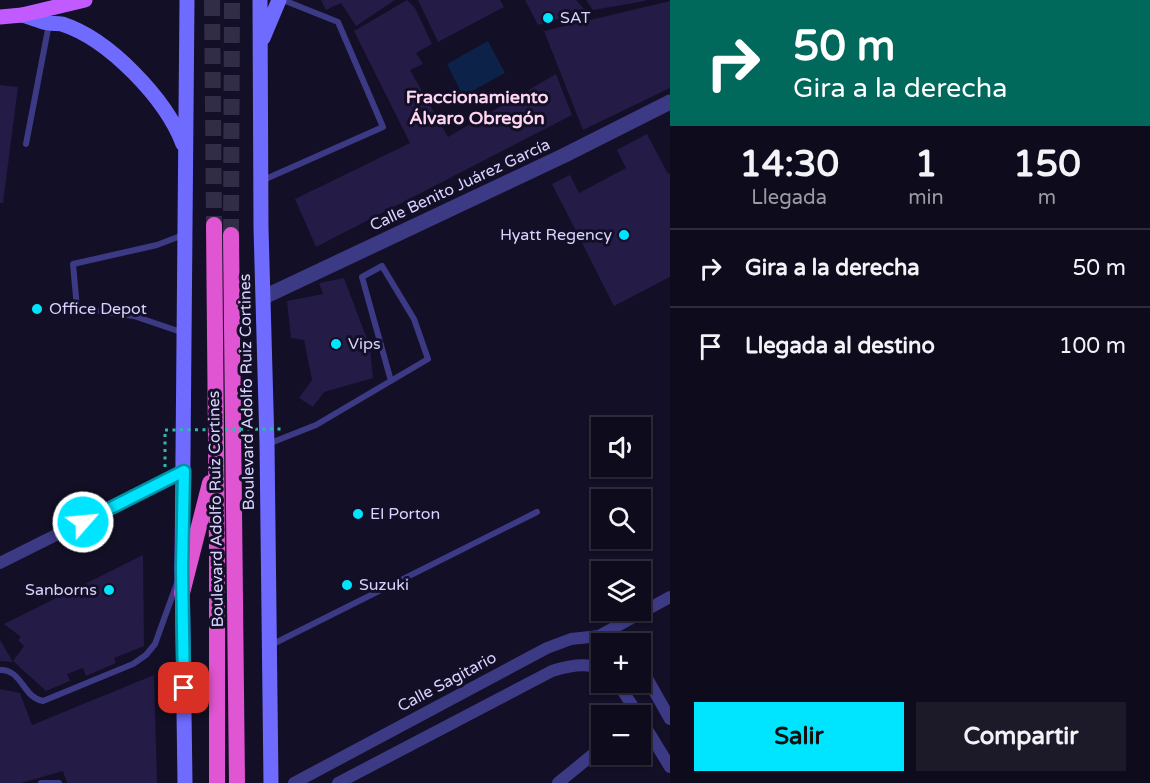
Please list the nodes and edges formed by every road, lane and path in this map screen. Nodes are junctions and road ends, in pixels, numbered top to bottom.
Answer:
1 (84, 0) edge
2 (187, 0) edge
3 (260, 0) edge
4 (281, 0) edge
5 (64, 5) junction
6 (22, 15) junction
7 (0, 17) edge
8 (49, 23) junction
9 (259, 46) junction
10 (670, 102) edge
11 (26, 144) dead end
12 (185, 150) junction
13 (260, 182) junction
14 (214, 225) tunnel mouth
15 (184, 235) junction
16 (231, 235) tunnel mouth
17 (264, 297) junction
18 (184, 333) junction
19 (391, 381) junction
20 (282, 429) dead end
21 (267, 444) junction
22 (216, 459) junction
23 (165, 464) dead end
24 (184, 471) junction
25 (537, 512) dead end
26 (0, 564) edge
27 (182, 569) junction
28 (182, 593) junction
29 (670, 597) edge
30 (604, 633) edge
31 (591, 637) edge
32 (268, 647) junction
33 (591, 665) edge
34 (0, 670) edge
35 (651, 685) edge
36 (670, 719) edge
37 (651, 735) edge
38 (591, 756) edge
39 (670, 767) edge
40 (41, 783) edge
41 (59, 783) edge
42 (185, 783) edge
43 (217, 783) edge
44 (237, 783) edge
45 (271, 783) edge
46 (294, 783) edge
47 (338, 783) edge
48 (558, 783) edge

1 - 5 main road
2 - 12 main road
3 - 9 main road, Boulevard Adolfo Ruiz Cortines
4 - 9 main road
4 - 13 lane
5 - 6 main road
5 - 8 lane
6 - 7 main road
6 - 8 main road
8 - 11 lane
8 - 12 main road
9 - 13 main road, Boulevard Adolfo Ruiz Cortines
10 - 17 street, Calle Benito Juárez García
12 - 15 main road
13 - 17 main road, Boulevard Adolfo Ruiz Cortines
14 - 22 highway, Boulevard Adolfo Ruíz Cortines
15 - 18 main road
15 - 18 lane
16 - 44 highway, Boulevard Adolfo Ruíz Cortines
17 - 21 main road, Boulevard Adolfo Ruiz Cortines
18 - 24 main road
19 - 19 lane
19 - 21 lane
20 - 23 path, bridge
21 - 32 main road, Boulevard Adolfo Ruiz Cortines
22 - 28 highway
22 - 43 highway, Boulevard Adolfo Ruíz Cortines
24 - 26 street
24 - 27 main road
25 - 32 lane
27 - 28 main road
27 - 34 lane
28 - 42 main road
29 - 30 street
31 - 46 street, Calle Sagitario
32 - 45 main road, Boulevard Adolfo Ruiz Cortines
33 - 47 street
35 - 36 street
37 - 39 street
38 - 48 street
40 - 41 lane

